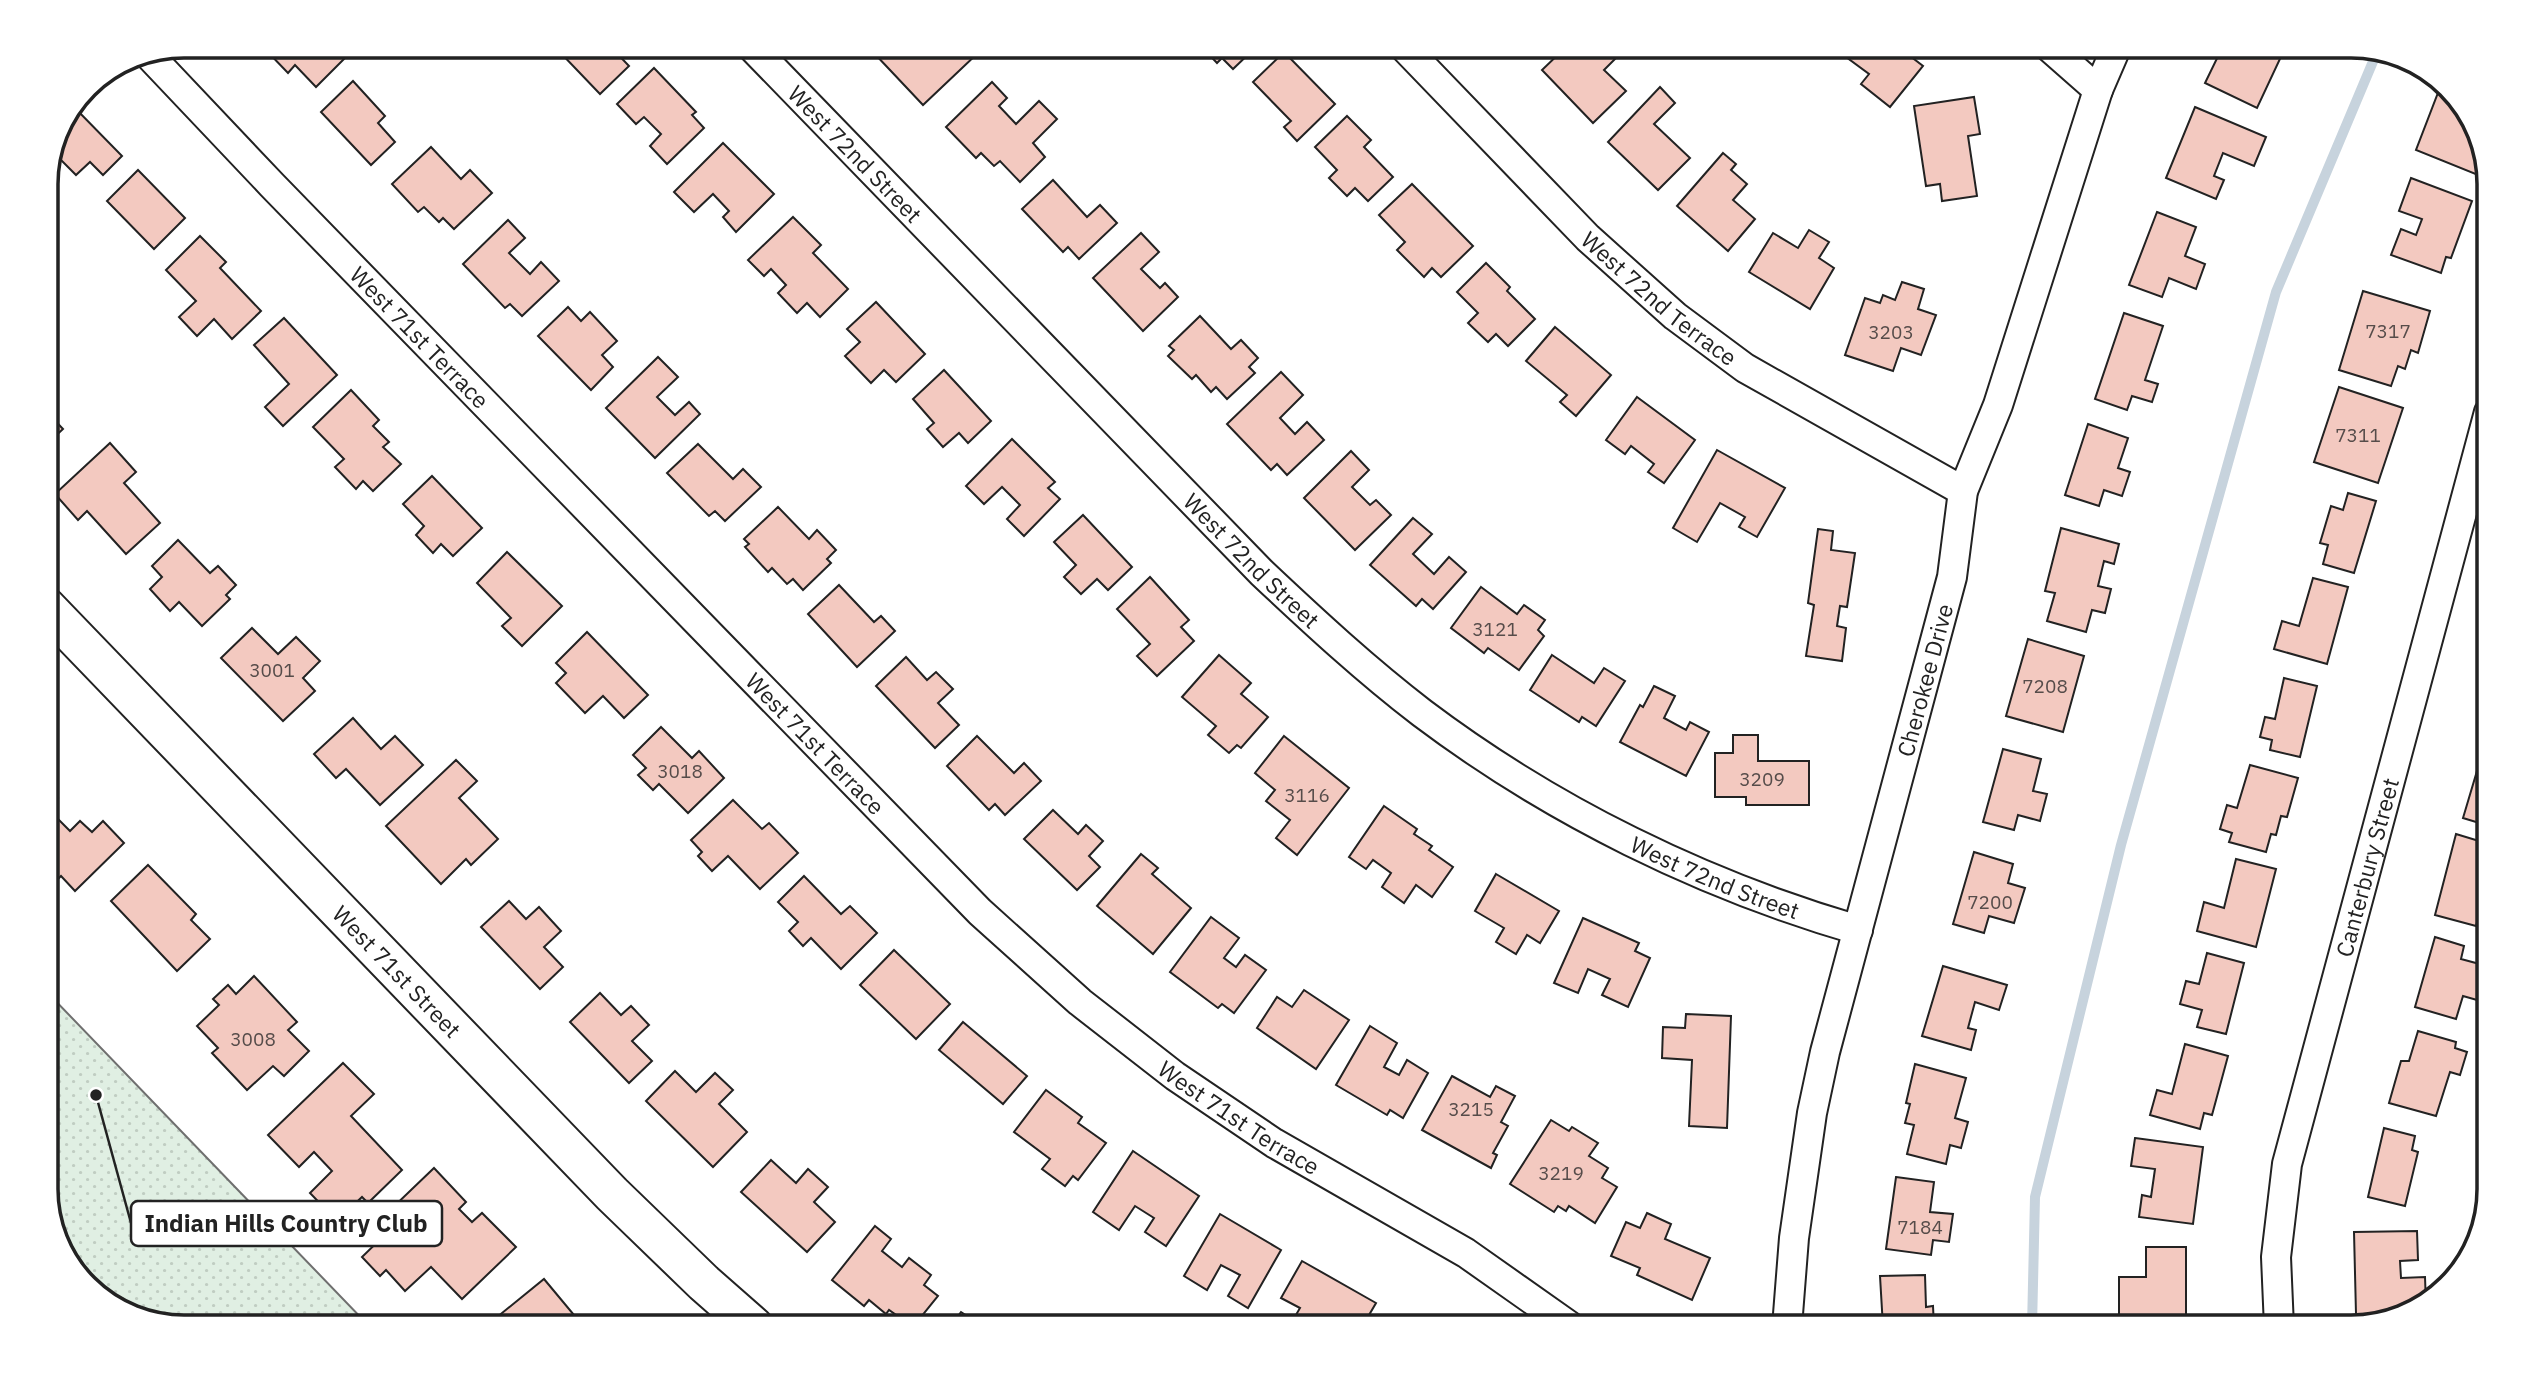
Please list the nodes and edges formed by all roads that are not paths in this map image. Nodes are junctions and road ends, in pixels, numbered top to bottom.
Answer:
1 (763, 58) edge
2 (1415, 58) edge
3 (2062, 58) edge
4 (2112, 58) edge
5 (155, 61) edge
6 (2098, 90) junction
7 (2477, 457) edge
8 (1963, 491) junction
9 (58, 619) edge
10 (1858, 930) junction
11 (740, 1315) edge
12 (1553, 1315) edge
13 (1788, 1315) edge
14 (2278, 1315) edge

1 - 10 street, West 72nd Street
2 - 8 street, West 72nd Terrace
3 - 6 street
4 - 6 street, Cherokee Drive
5 - 12 street, West 71st Terrace
6 - 8 street, Cherokee Drive
7 - 14 street, Canterbury Street
8 - 10 street, Cherokee Drive
9 - 11 street, West 71st Street
10 - 13 street, Cherokee Drive

